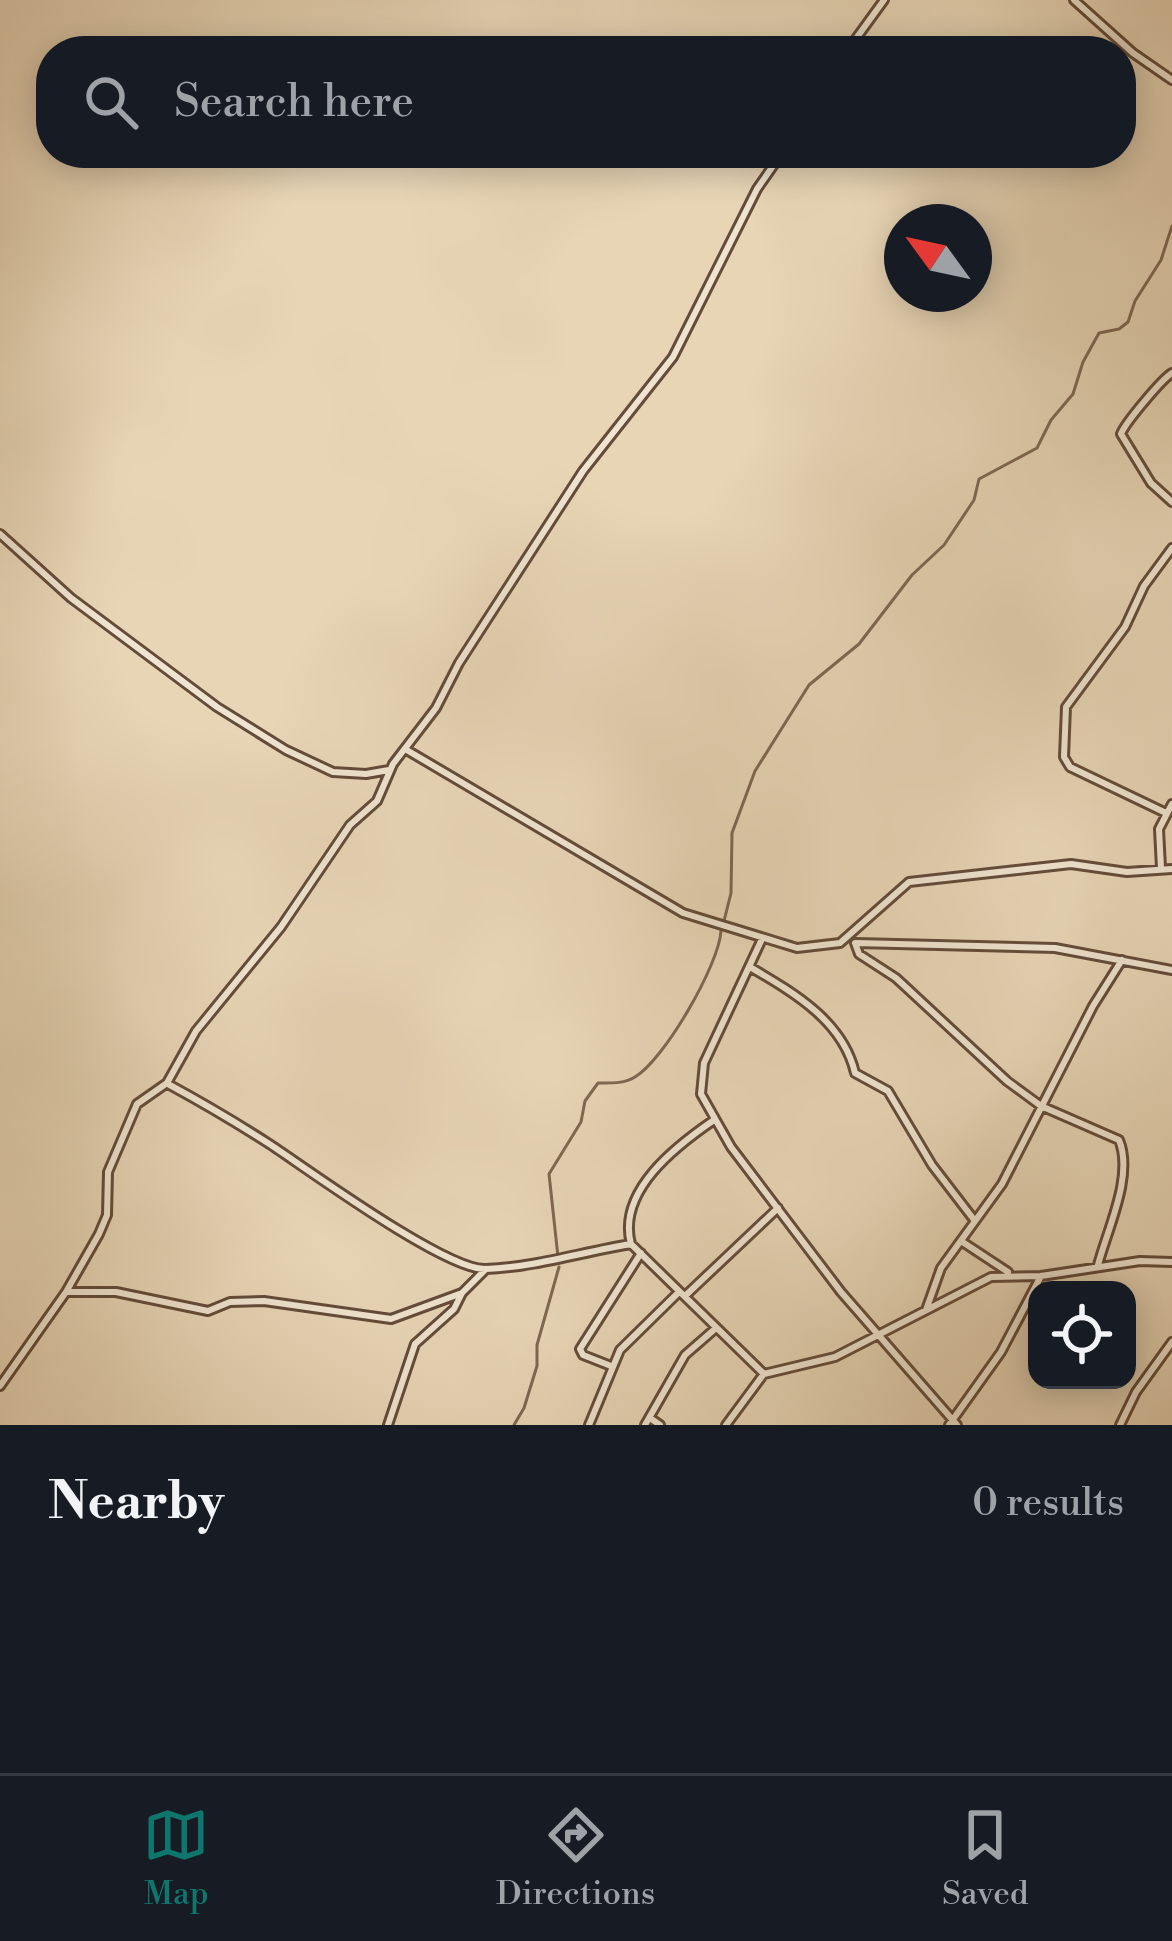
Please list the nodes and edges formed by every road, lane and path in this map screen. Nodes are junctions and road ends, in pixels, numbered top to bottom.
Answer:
1 (884, 0) edge
2 (1074, 0) edge
3 (858, 36) edge
4 (1114, 36) edge
5 (1136, 55) edge
6 (1172, 80) edge
7 (770, 168) edge
8 (1172, 373) edge
9 (1172, 502) edge
10 (0, 534) edge
11 (1172, 548) edge
12 (405, 749) junction
13 (389, 770) junction
14 (1172, 804) edge
15 (1166, 813) junction
16 (1161, 868) junction
17 (1172, 869) edge
18 (762, 938) junction
19 (840, 943) junction
20 (855, 943) junction
21 (1122, 960) junction
22 (748, 967) junction
23 (1172, 970) edge
24 (167, 1084) junction
25 (1041, 1106) junction
26 (714, 1120) junction
27 (778, 1208) junction
28 (975, 1221) junction
29 (961, 1240) junction
30 (631, 1244) junction
31 (640, 1253) junction
32 (1172, 1262) edge
33 (1098, 1266) junction
34 (485, 1269) junction
35 (1012, 1275) junction
36 (1041, 1276) junction
37 (66, 1292) junction
38 (462, 1293) junction
39 (682, 1294) junction
40 (926, 1310) junction
41 (716, 1328) junction
42 (877, 1334) junction
43 (1172, 1342) edge
44 (611, 1366) junction
45 (764, 1374) junction
46 (0, 1386) edge
47 (648, 1421) edge
48 (953, 1423) edge
49 (388, 1425) edge
50 (589, 1425) edge
51 (660, 1425) edge
52 (726, 1425) edge
53 (1120, 1425) edge

1 - 3 street
2 - 4 street
5 - 6 street
7 - 12 street
8 - 9 street
10 - 13 street
11 - 15 street
12 - 13 street
12 - 18 street
13 - 24 street
14 - 15 street
15 - 16 street
16 - 17 street
16 - 19 street
18 - 19 street
18 - 22 street
19 - 20 street
20 - 21 street
20 - 25 street
21 - 23 street
21 - 25 street
22 - 26 street
22 - 28 street
24 - 34 street
24 - 37 street
25 - 28 street
25 - 33 street
26 - 27 street
26 - 30 street
27 - 39 street
27 - 42 street
28 - 29 street
29 - 35 street
29 - 40 street
30 - 31 street
30 - 34 street
31 - 39 street
31 - 44 street
32 - 33 street
33 - 36 street
34 - 38 street
35 - 36 street
35 - 40 street
36 - 48 street
37 - 38 street
37 - 46 street
38 - 49 street
39 - 41 street
39 - 44 street
40 - 42 street
41 - 45 street
41 - 47 street
42 - 45 street
42 - 48 street
43 - 53 street
44 - 50 street
45 - 52 street
47 - 51 street

